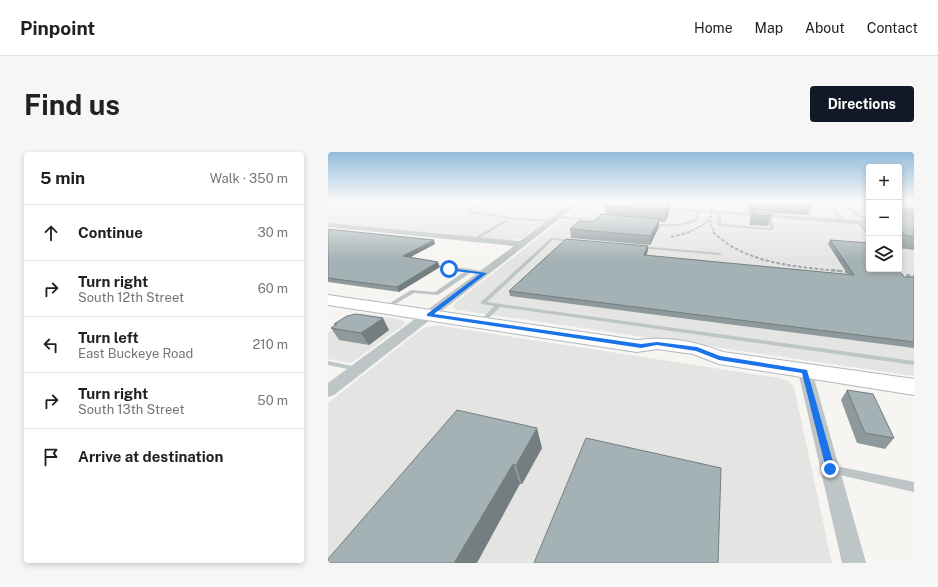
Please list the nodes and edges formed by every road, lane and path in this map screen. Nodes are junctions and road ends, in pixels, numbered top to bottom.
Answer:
1 (506, 221) dead end
2 (552, 221) edge
3 (693, 221) edge
4 (719, 221) edge
5 (771, 221) edge
6 (846, 221) edge
7 (858, 222) junction
8 (866, 223) edge
9 (648, 224) edge
10 (328, 225) edge
11 (866, 231) edge
12 (475, 239) junction
13 (582, 242) edge
14 (523, 244) junction
15 (636, 247) edge
16 (720, 254) dead end
17 (449, 269) dead end
18 (469, 271) junction
19 (484, 273) junction
20 (328, 300) edge
21 (499, 305) junction
22 (385, 308) junction
23 (429, 315) junction
24 (481, 323) junction
25 (328, 363) edge
26 (914, 364) edge
27 (358, 369) junction
28 (805, 371) junction
29 (914, 387) edge
30 (328, 391) edge
31 (830, 469) junction
32 (914, 487) edge
33 (854, 563) edge

1 - 12 lane
2 - 14 street
3 - 9 lane
4 - 5 lane
6 - 7 street
7 - 8 street
7 - 11 lane
10 - 12 street
12 - 14 street
13 - 21 lane
14 - 19 street
15 - 16 lane
17 - 18 lane
18 - 19 lane
18 - 22 lane
19 - 23 street
20 - 22 main road
21 - 24 lane
21 - 26 lane
22 - 23 main road
23 - 24 main road
23 - 27 street
24 - 28 main road
25 - 27 lane
27 - 30 street
28 - 29 main road
28 - 31 street
31 - 32 lane
31 - 33 street

